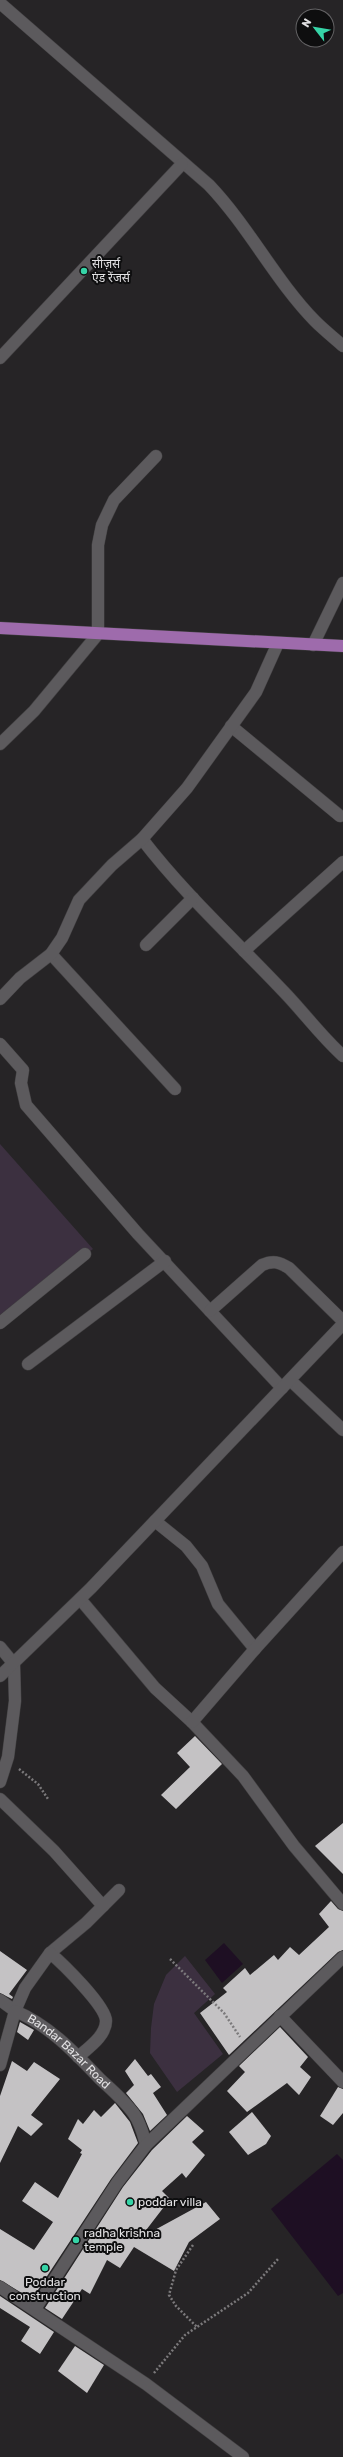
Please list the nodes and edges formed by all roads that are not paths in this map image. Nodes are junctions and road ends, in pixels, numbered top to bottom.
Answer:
1 (0, 3) edge
2 (182, 164) junction
3 (343, 346) edge
4 (0, 358) edge
5 (156, 456) dead end
6 (343, 583) edge
7 (0, 628) edge
8 (98, 634) junction
9 (278, 643) junction
10 (313, 645) junction
11 (343, 646) edge
12 (231, 726) junction
13 (0, 744) edge
14 (340, 816) dead end
15 (142, 839) junction
16 (340, 869) edge
17 (193, 898) junction
18 (146, 945) dead end
19 (244, 951) junction
20 (51, 954) junction
21 (0, 999) edge
22 (0, 1044) edge
23 (343, 1056) edge
24 (175, 1089) dead end
25 (86, 1254) dead end
26 (165, 1261) junction
27 (210, 1311) junction
28 (343, 1321) edge
29 (0, 1323) edge
30 (343, 1324) edge
31 (28, 1364) dead end
32 (286, 1384) junction
33 (343, 1430) edge
34 (155, 1521) junction
35 (343, 1552) edge
36 (80, 1599) junction
37 (0, 1647) edge
38 (254, 1648) junction
39 (14, 1664) junction
40 (0, 1676) edge
41 (192, 1722) junction
42 (0, 1782) edge
43 (0, 1799) edge
44 (119, 1890) dead end
45 (343, 1904) edge
46 (103, 1906) junction
47 (50, 1953) junction
48 (343, 1957) edge
49 (0, 2000) edge
50 (15, 2011) junction
51 (280, 2016) junction
52 (78, 2057) junction
53 (0, 2065) edge
54 (343, 2082) edge
55 (146, 2145) junction
56 (0, 2287) edge
57 (35, 2310) junction
58 (243, 2457) edge

1 - 2 street
2 - 3 street
2 - 4 street
5 - 8 street
6 - 10 street
7 - 8 main road
8 - 9 main road
8 - 13 street
9 - 10 main road
9 - 12 street
10 - 11 main road
12 - 14 street
12 - 15 street
15 - 17 street
15 - 20 street
16 - 19 street
17 - 18 street
17 - 19 street
19 - 23 street
20 - 21 street
20 - 24 street
22 - 26 street
25 - 29 street
26 - 27 street
26 - 31 street
27 - 28 street
27 - 32 street
30 - 32 street
32 - 33 street
32 - 34 street
34 - 36 street
34 - 38 street
35 - 38 street
36 - 39 street
36 - 41 street
37 - 39 street
38 - 41 street
39 - 40 street
39 - 42 street
41 - 45 street
43 - 46 street
44 - 46 street
46 - 47 street
47 - 50 street
47 - 52 street
48 - 51 street
49 - 50 street
50 - 52 street, Bandar Bazar Road
50 - 53 street, Bandar Bazar Road
51 - 54 street
51 - 55 street
52 - 55 street, Bandar Bazar Road
55 - 57 street
56 - 57 street
57 - 58 street

